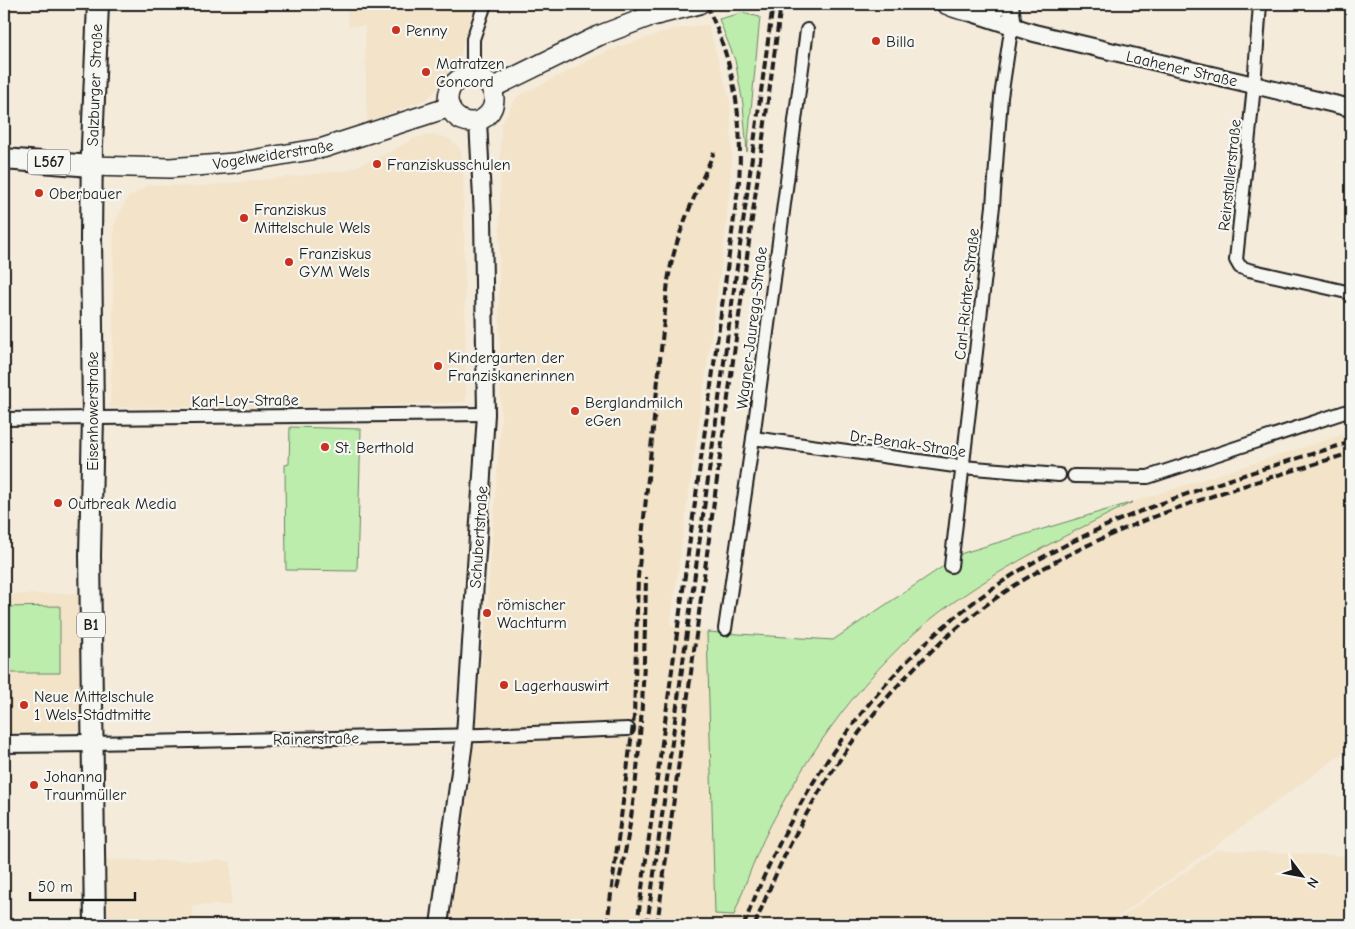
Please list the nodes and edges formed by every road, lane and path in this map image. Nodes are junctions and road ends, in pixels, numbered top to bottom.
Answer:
1 (98, 4) edge
2 (485, 4) edge
3 (699, 4) edge
4 (946, 4) edge
5 (1001, 4) edge
6 (1010, 4) edge
7 (1260, 4) edge
8 (972, 13) junction
9 (1013, 26) junction
10 (807, 30) dead end
11 (473, 76) junction
12 (1254, 86) junction
13 (492, 88) junction
14 (450, 107) junction
15 (1351, 108) edge
16 (478, 121) junction
17 (4, 159) edge
18 (92, 166) junction
19 (1351, 293) edge
20 (1351, 410) edge
21 (486, 414) junction
22 (93, 417) junction
23 (4, 419) edge
24 (753, 438) junction
25 (962, 467) junction
26 (1059, 475) dead end
27 (1074, 476) dead end
28 (952, 566) dead end
29 (725, 629) dead end
30 (628, 728) dead end
31 (465, 735) junction
32 (93, 743) junction
33 (4, 744) edge
34 (95, 925) edge
35 (439, 925) edge

1 - 18 main road, Salzburger Straße / B1
2 - 11 street
3 - 13 main road
4 - 8 main road
5 - 8 main road
6 - 9 street
7 - 12 street, Reinstallerstraße
8 - 9 street, Laahener Straße
9 - 12 street, Laahener Straße
9 - 25 street, Carl-Richter-Straße
10 - 24 street, Wagner-Jauregg-Straße
11 - 13 main road
11 - 14 main road
12 - 15 street, Laahener Straße
12 - 19 street, Reinstallerstraße
13 - 16 main road
14 - 16 main road
14 - 18 main road, Vogelweiderstraße
16 - 21 street, Schubertstraße
17 - 18 main road, L567
18 - 22 main road, Eisenhowerstraße / B1
20 - 27 street
21 - 22 street, Karl-Loy-Straße
21 - 31 street, Schubertstraße
22 - 23 street, Karl-Loy-Straße
22 - 32 main road, Eisenhowerstraße / B1
24 - 25 street, Dr.-Benak-Straße
24 - 29 street, Wagner-Jauregg-Straße
25 - 26 street, Dr.-Benak-Straße
25 - 28 street, Carl-Richter-Straße
30 - 31 street, Rainerstraße
31 - 32 street, Rainerstraße
31 - 35 street, Schubertstraße
32 - 33 street, Rainerstraße
32 - 34 main road, Eisenhowerstraße / B1

